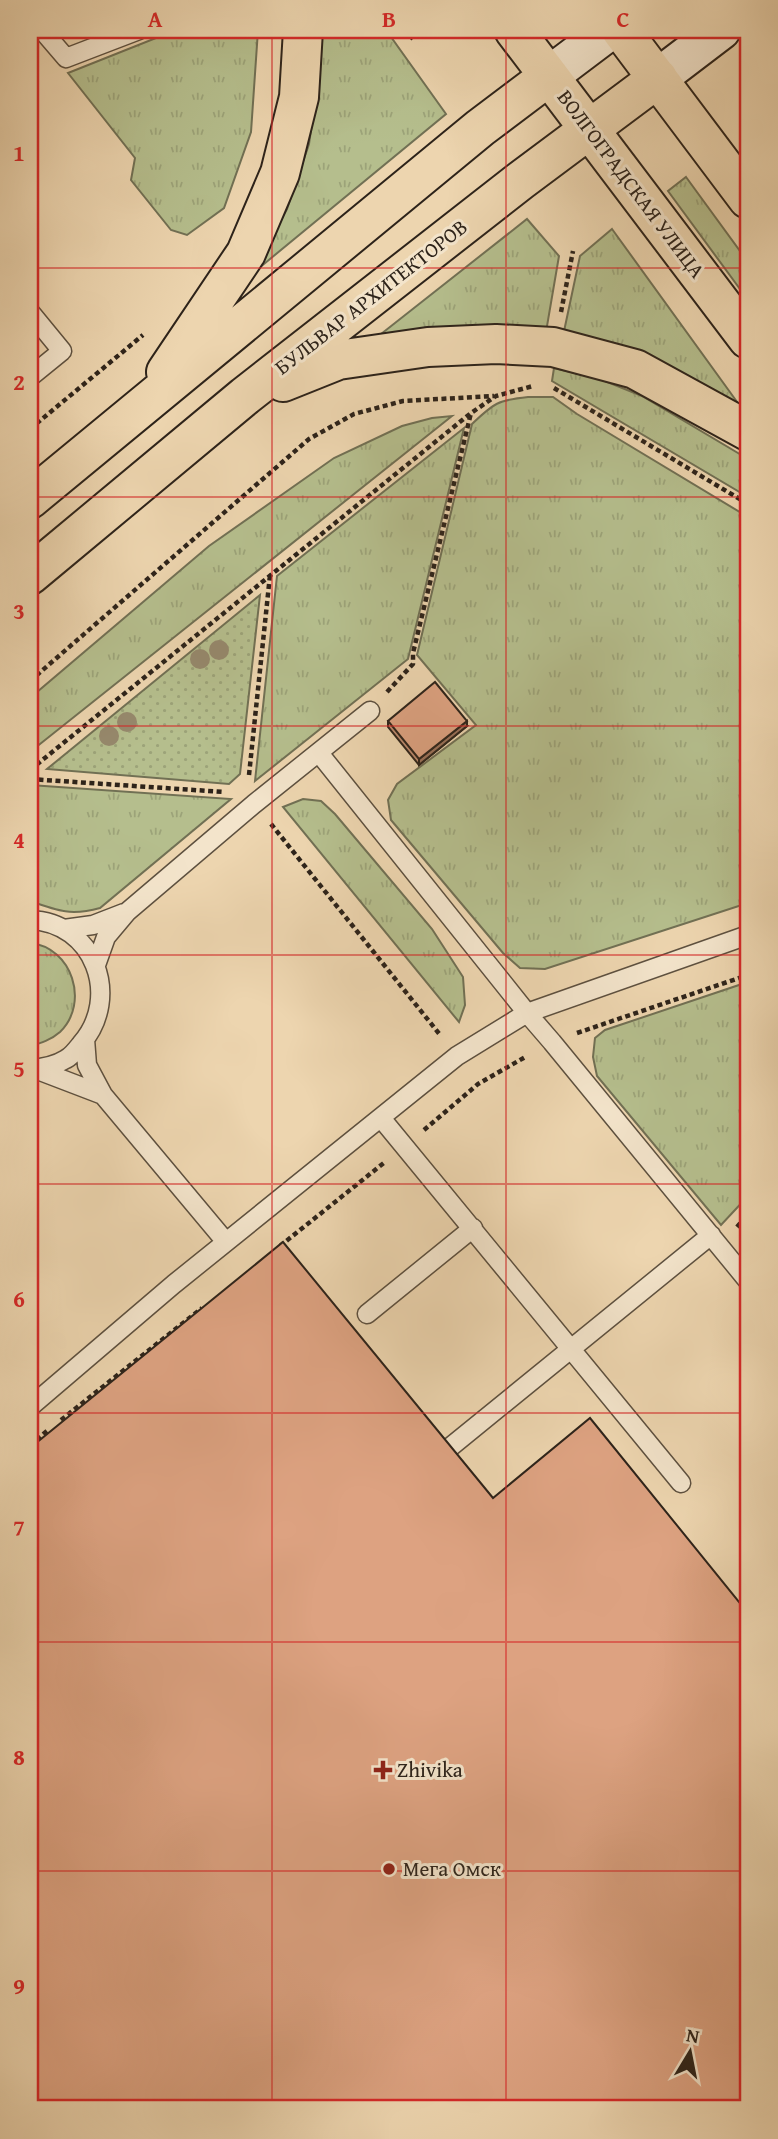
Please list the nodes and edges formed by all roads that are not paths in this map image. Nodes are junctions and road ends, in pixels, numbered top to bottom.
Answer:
1 (42, 30) edge
2 (139, 30) edge
3 (303, 30) edge
4 (514, 30) edge
5 (610, 30) edge
6 (621, 30) edge
7 (721, 30) edge
8 (549, 76) junction
9 (658, 78) junction
10 (590, 129) junction
11 (748, 199) edge
12 (30, 312) edge
13 (748, 339) edge
14 (30, 377) edge
15 (245, 396) junction
16 (144, 406) junction
17 (748, 431) edge
18 (30, 499) edge
19 (30, 575) edge
20 (370, 711) road end
21 (319, 753) junction
22 (127, 912) junction
23 (30, 920) edge
24 (64, 929) junction
25 (748, 935) edge
26 (96, 965) junction
27 (527, 1013) junction
28 (85, 1039) junction
29 (32, 1069) edge
30 (103, 1095) junction
31 (381, 1118) junction
32 (473, 1228) junction
33 (710, 1235) junction
34 (226, 1242) junction
35 (748, 1281) edge
36 (368, 1314) dead end
37 (571, 1349) junction
38 (30, 1407) edge
39 (443, 1453) edge
40 (681, 1483) dead end

1 - 2 lane
3 - 16 main road
4 - 8 main road, ВОЛГОГРАДСКАЯ УЛИЦА
5 - 8 main road
6 - 9 main road
7 - 9 main road, БУЛЬВАР АРХИТЕКТОРОВ
8 - 10 main road, ВОЛГОГРАДСКАЯ УЛИЦА
8 - 16 main road
9 - 10 main road, БУЛЬВАР АРХИТЕКТОРОВ
9 - 11 main road
10 - 13 main road, ВОЛГОГРАДСКАЯ УЛИЦА
10 - 15 main road, БУЛЬВАР АРХИТЕКТОРОВ
12 - 14 lane
15 - 17 main road
15 - 19 main road, БУЛЬВАР АРХИТЕКТОРОВ
16 - 18 main road
20 - 21 lane
21 - 22 lane
21 - 27 lane
22 - 24 lane
22 - 26 lane
23 - 24 lane
24 - 26 lane
25 - 27 lane
26 - 28 lane
27 - 31 lane
27 - 33 lane
28 - 29 lane
28 - 30 lane
29 - 30 lane
30 - 34 lane
31 - 32 lane
31 - 34 lane
32 - 36 lane
32 - 37 lane
33 - 35 lane
33 - 37 lane
34 - 38 lane
37 - 39 lane
37 - 40 lane

